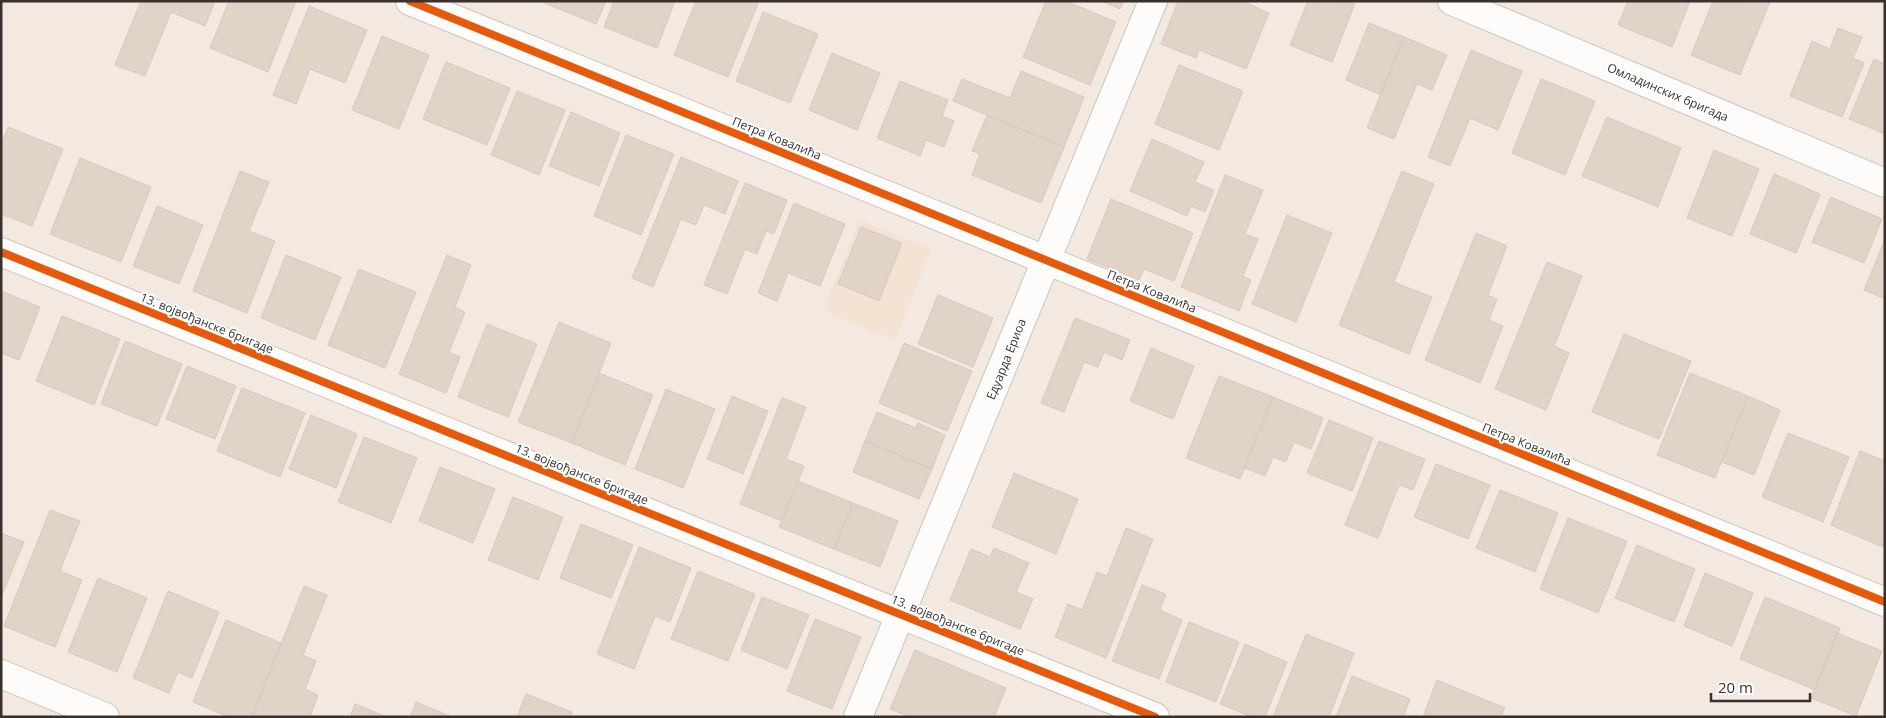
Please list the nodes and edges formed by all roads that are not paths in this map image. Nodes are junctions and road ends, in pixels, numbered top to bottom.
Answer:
1 (410, 1) edge
2 (1153, 1) edge
3 (1452, 1) edge
4 (1885, 183) edge
5 (1, 252) edge
6 (1046, 260) junction
7 (1885, 602) edge
8 (901, 614) junction
9 (1, 674) edge
10 (105, 717) edge
11 (858, 717) edge
12 (1155, 717) edge

1 - 6 street, Петра Ковалића
2 - 6 street, Едуарда Ериоа
3 - 4 street, Омладинских бригада
5 - 8 street, 13. војвођанске бригаде
6 - 7 street, Петра Ковалића
6 - 8 street, Едуарда Ериоа
8 - 11 street, Едуарда Ериоа
8 - 12 street, 13. војвођанске бригаде
9 - 10 street

